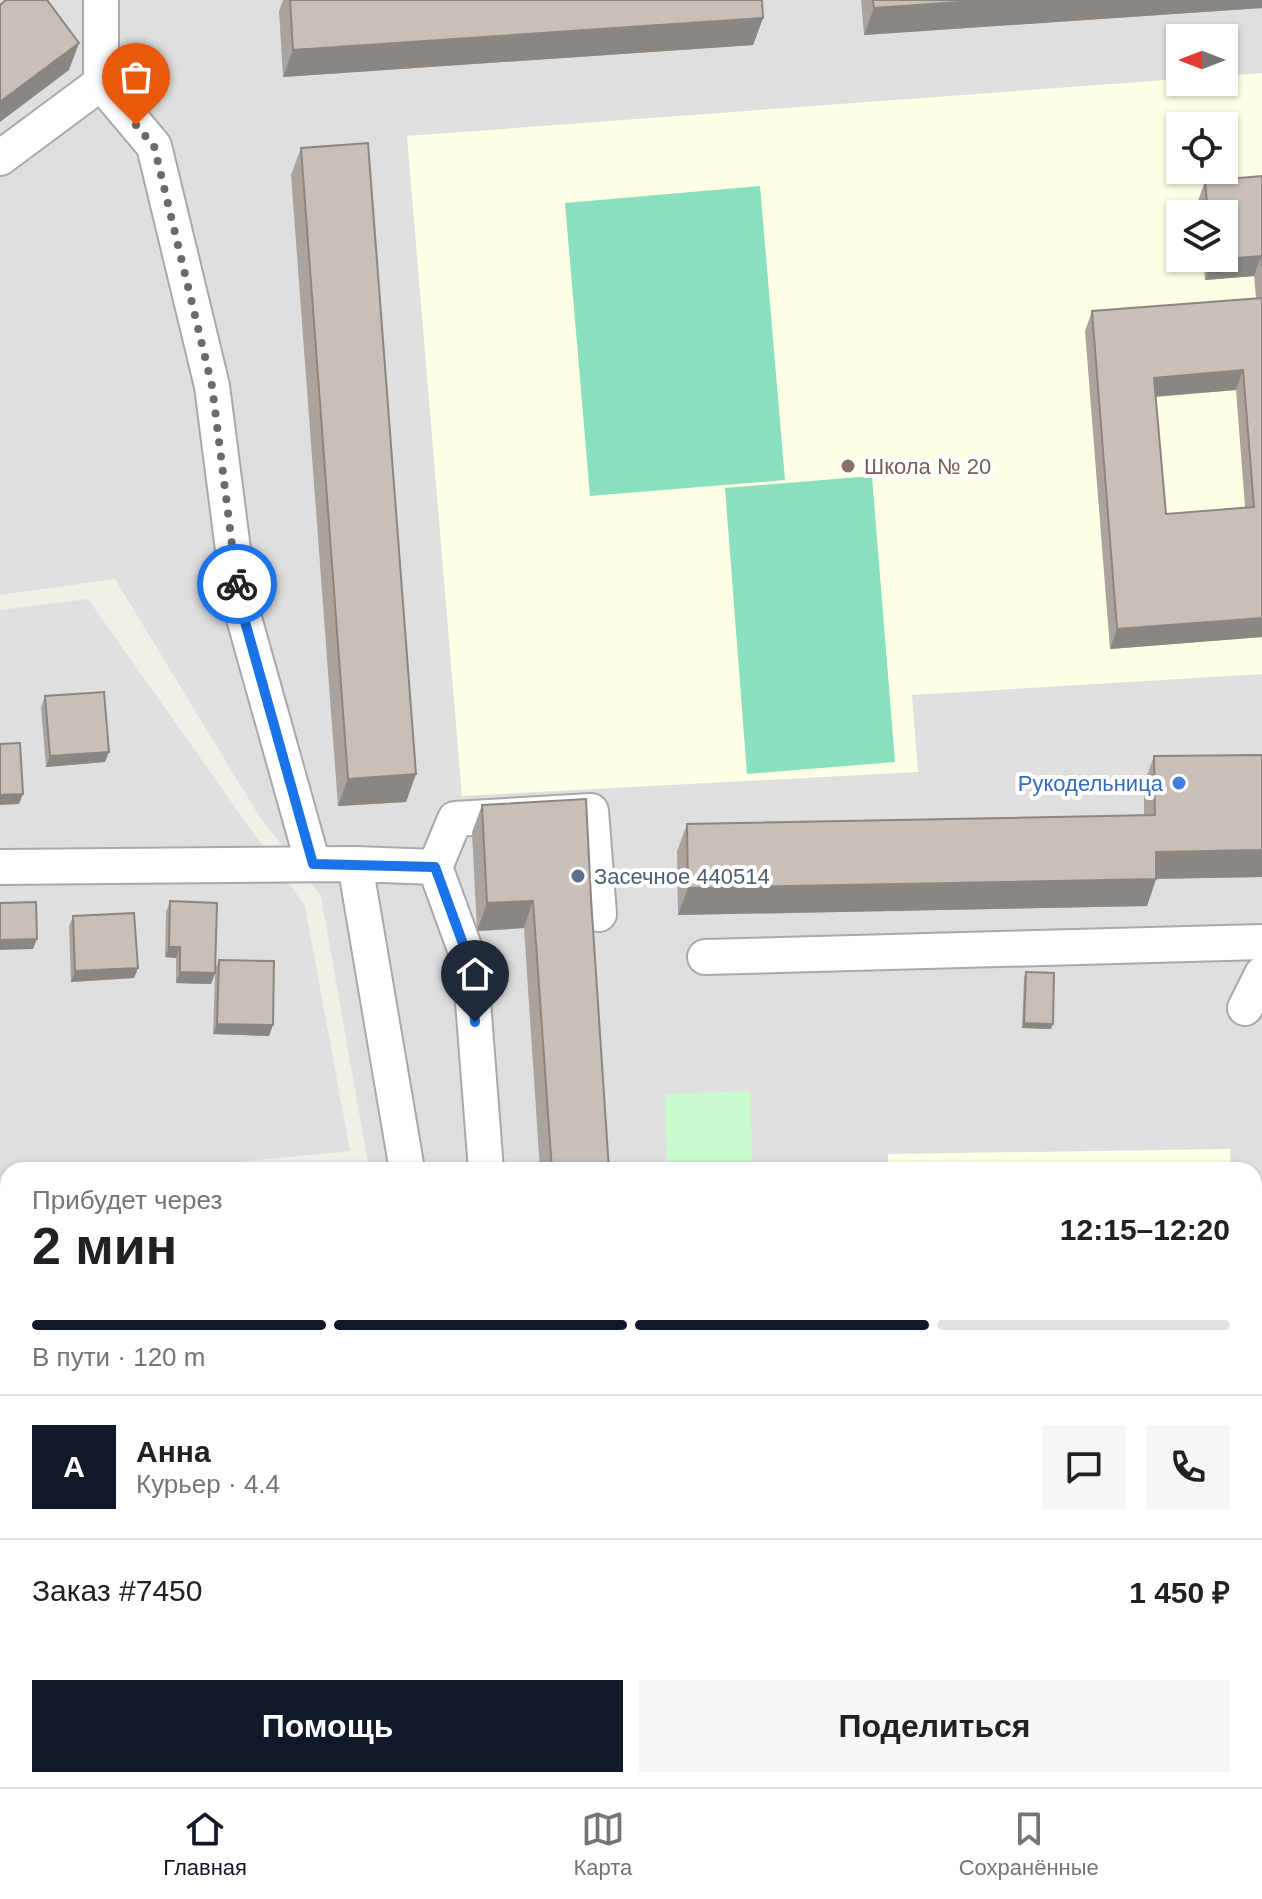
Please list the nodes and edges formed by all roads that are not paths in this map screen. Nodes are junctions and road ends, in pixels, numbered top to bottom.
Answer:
1 (101, 0) edge
2 (101, 83) junction
3 (0, 158) edge
4 (313, 864) junction
5 (355, 864) junction
6 (0, 867) edge
7 (435, 867) junction
8 (599, 914) dead end
9 (1262, 942) edge
10 (705, 957) dead end
11 (1262, 974) edge
12 (1245, 1008) dead end
13 (406, 1162) edge
14 (485, 1162) edge

1 - 2 lane
2 - 3 lane
2 - 4 lane
4 - 5 lane
4 - 6 lane
5 - 7 lane
5 - 13 lane
7 - 8 lane
7 - 14 lane
9 - 10 lane
11 - 12 lane

